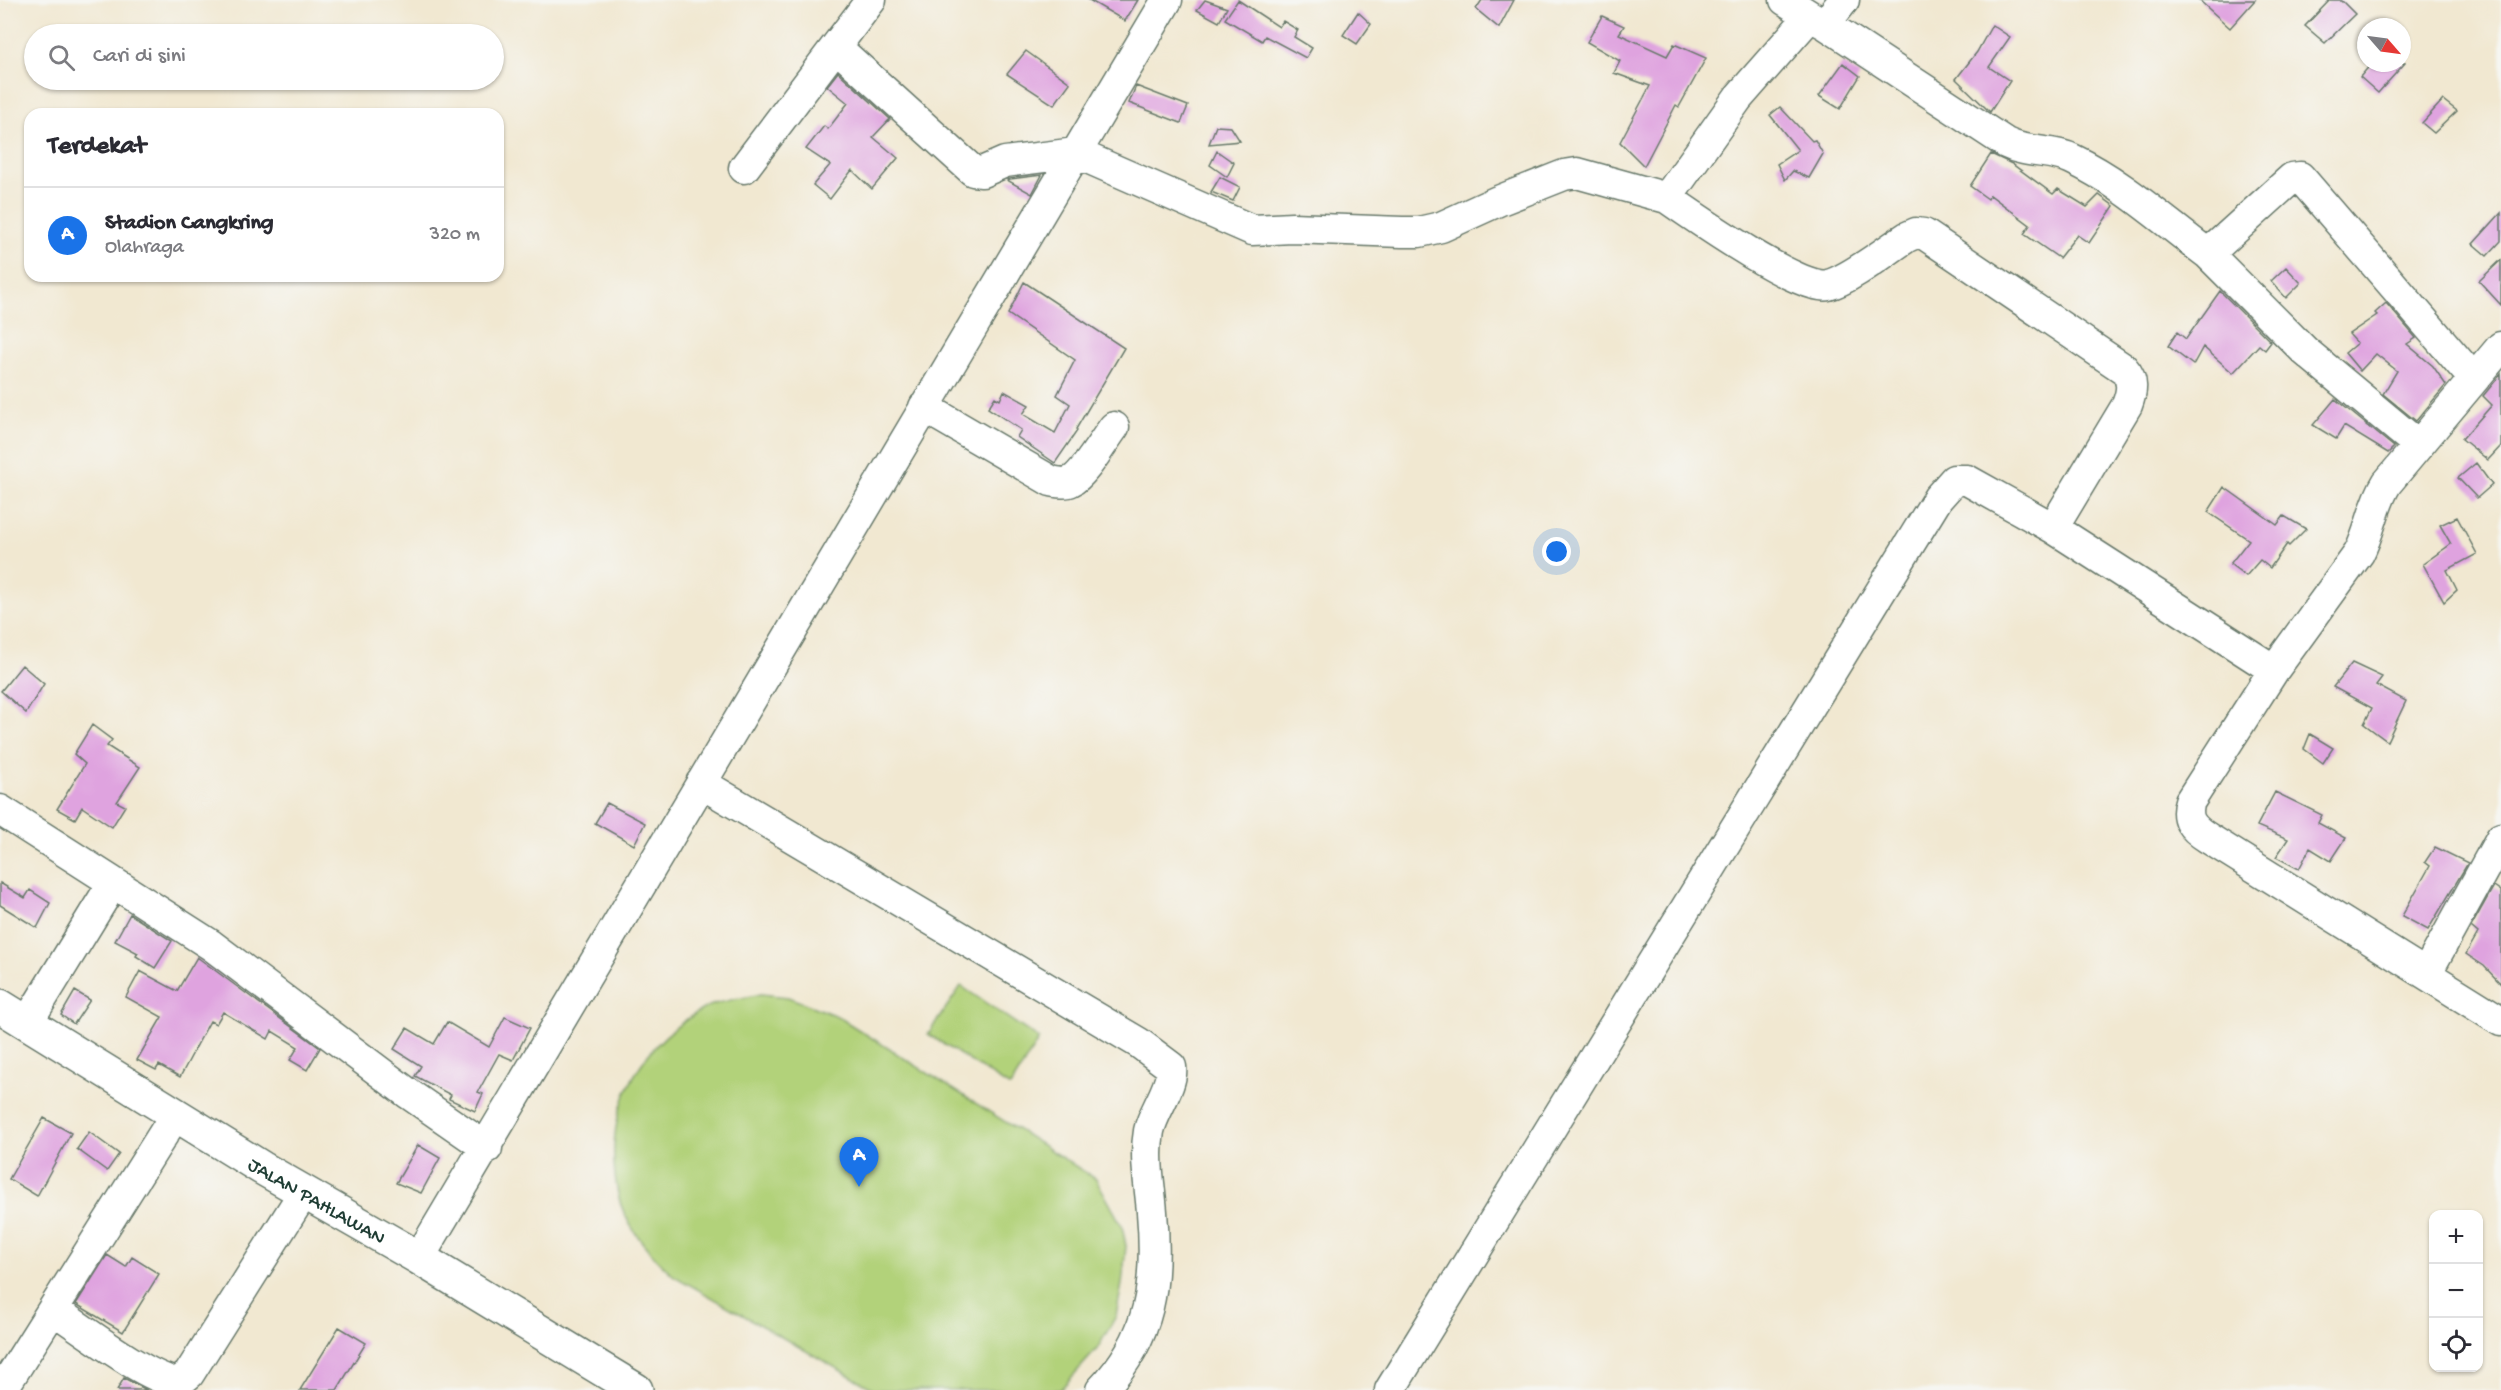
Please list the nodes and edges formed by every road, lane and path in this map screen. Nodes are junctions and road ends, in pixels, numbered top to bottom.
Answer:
1 (871, 0) edge
2 (1167, 0) edge
3 (1785, 0) edge
4 (1844, 0) edge
5 (1818, 20) junction
6 (836, 47) junction
7 (1076, 153) junction
8 (744, 168) dead end
9 (1667, 198) junction
10 (2208, 254) junction
11 (2501, 347) edge
12 (2473, 378) junction
13 (924, 407) junction
14 (1114, 427) dead end
15 (2418, 444) junction
16 (2053, 528) junction
17 (2274, 670) junction
18 (701, 783) junction
19 (0, 810) edge
20 (2501, 838) edge
21 (113, 883) junction
22 (2426, 974) junction
23 (14, 1015) edge
24 (2501, 1021) edge
25 (176, 1114) junction
26 (487, 1148) junction
27 (304, 1192) junction
28 (419, 1258) junction
29 (54, 1310) junction
30 (2, 1390) edge
31 (636, 1390) edge
32 (1101, 1390) edge
33 (1390, 1390) edge

1 - 6 street
2 - 7 street
3 - 5 street
4 - 5 street
5 - 9 street
5 - 10 street
6 - 7 street
6 - 8 street
7 - 9 street
7 - 13 street
9 - 16 street
10 - 12 street
10 - 15 street
11 - 12 street
12 - 15 street
13 - 14 street
13 - 18 street
15 - 17 street
16 - 17 street
16 - 33 street
17 - 22 street
18 - 26 street
18 - 32 street
19 - 21 street
20 - 22 street
21 - 23 street
21 - 26 street
22 - 24 street
23 - 25 main road, JALAN PAHLAWAN
25 - 27 main road, JALAN PAHLAWAN
25 - 29 street
26 - 28 street
27 - 28 main road, JALAN PAHLAWAN
27 - 29 street
28 - 31 main road, JALAN PAHLAWAN
29 - 30 street

